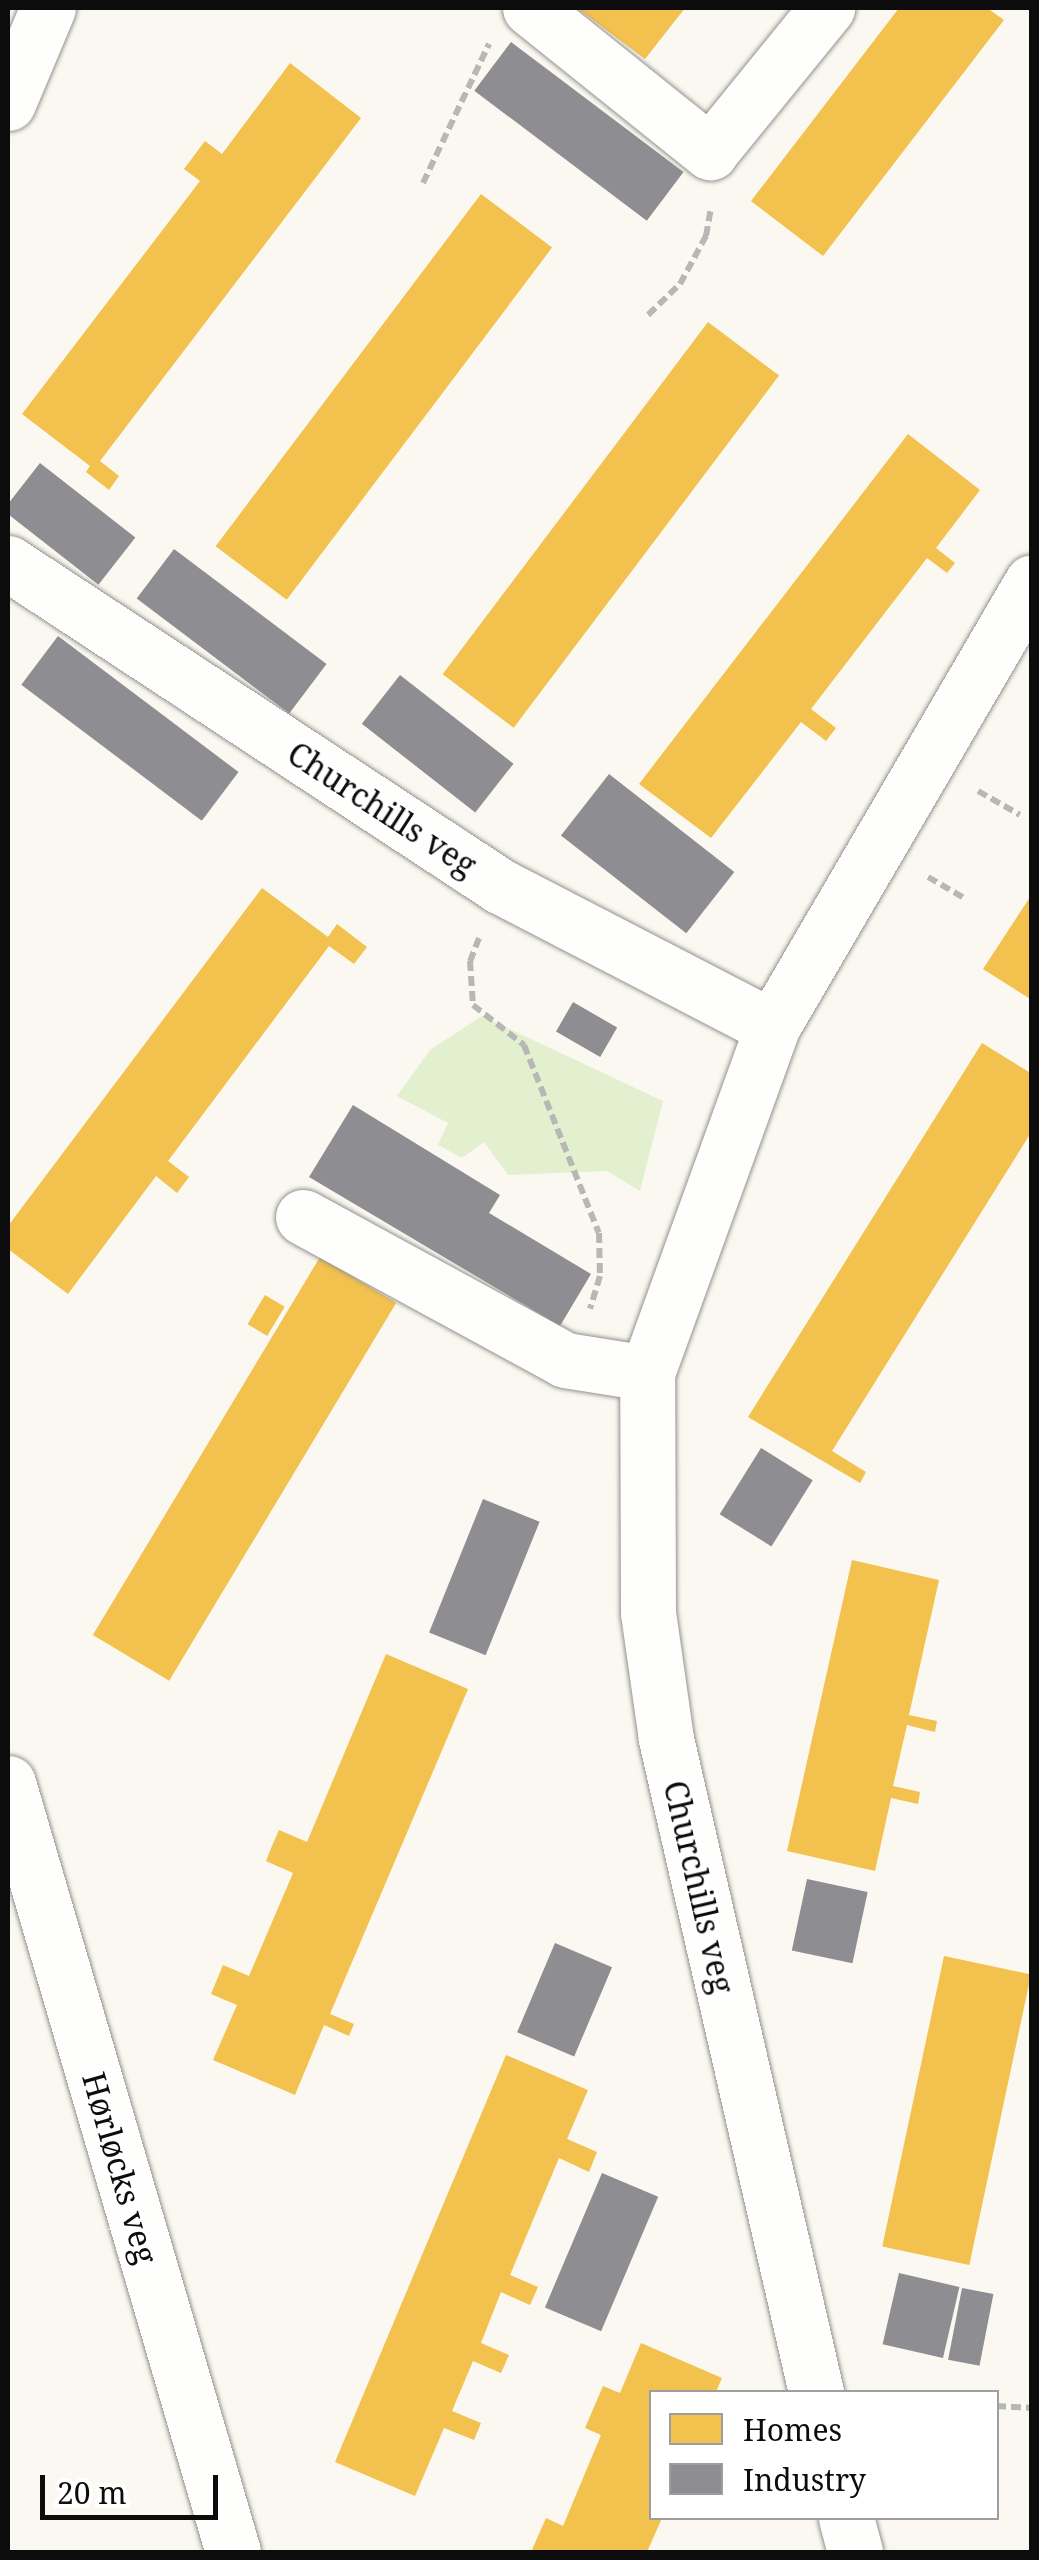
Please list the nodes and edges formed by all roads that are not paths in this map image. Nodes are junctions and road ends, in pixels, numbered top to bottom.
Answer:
1 (48, 8) edge
2 (827, 8) edge
3 (512, 22) edge
4 (8, 102) edge
5 (8, 563) edge
6 (1032, 582) edge
7 (772, 1027) junction
8 (303, 1217) dead end
9 (647, 1374) junction
10 (8, 1783) edge
11 (816, 2390) edge
12 (847, 2520) edge
13 (233, 2552) edge
14 (855, 2552) edge

1 - 4 street
2 - 3 street
5 - 7 street, Churchills veg
6 - 7 street, Churchills veg
7 - 9 street, Churchills veg
8 - 9 street
9 - 11 street, Churchills veg
10 - 13 street, Hørløcks veg
12 - 14 street

